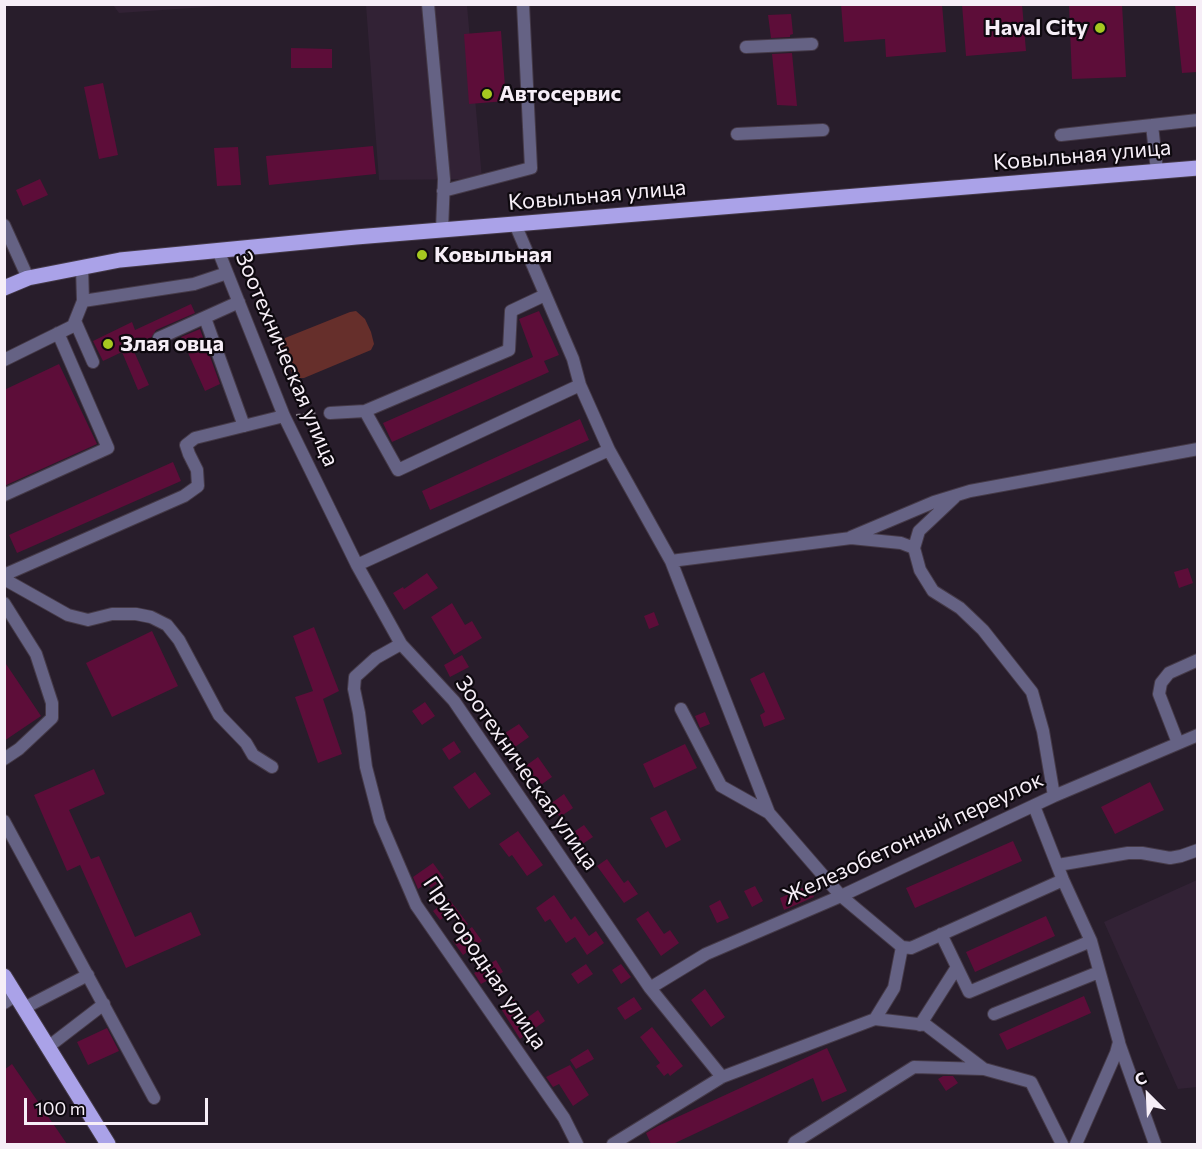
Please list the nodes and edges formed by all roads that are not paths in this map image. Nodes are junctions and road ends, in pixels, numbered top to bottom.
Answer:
1 (428, 4) edge
2 (523, 4) edge
3 (812, 44) dead end
4 (746, 47) dead end
5 (1197, 120) edge
6 (1152, 125) junction
7 (824, 130) dead end
8 (737, 134) dead end
9 (1060, 135) dead end
10 (1197, 168) edge
11 (1157, 171) junction
12 (443, 190) junction
13 (515, 224) junction
14 (4, 225) edge
15 (442, 230) junction
16 (218, 250) junction
17 (82, 267) junction
18 (227, 273) junction
19 (28, 278) junction
20 (4, 288) edge
21 (545, 294) junction
22 (83, 301) junction
23 (239, 303) junction
24 (205, 318) junction
25 (75, 321) junction
26 (58, 333) junction
27 (159, 338) dead end
28 (4, 360) edge
29 (93, 362) dead end
30 (580, 385) junction
31 (365, 411) junction
32 (330, 412) road end
33 (284, 416) junction
34 (243, 426) junction
35 (1197, 449) edge
36 (609, 450) junction
37 (4, 495) edge
38 (957, 495) junction
39 (851, 538) junction
40 (914, 548) junction
41 (671, 561) junction
42 (357, 565) junction
43 (4, 577) edge
44 (4, 603) edge
45 (401, 644) junction
46 (1197, 660) edge
47 (681, 709) dead end
48 (1197, 735) edge
49 (1178, 743) junction
50 (4, 759) edge
51 (272, 767) dead end
52 (1054, 796) junction
53 (1034, 806) junction
54 (769, 813) junction
55 (4, 821) edge
56 (1197, 850) edge
57 (1058, 865) junction
58 (1063, 880) junction
59 (841, 896) junction
60 (941, 934) junction
61 (1091, 941) junction
62 (902, 947) junction
63 (957, 967) junction
64 (1099, 972) junction
65 (88, 975) junction
66 (4, 976) edge
67 (650, 988) junction
68 (15, 1002) edge
69 (104, 1004) junction
70 (994, 1014) dead end
71 (875, 1019) junction
72 (920, 1025) junction
73 (1119, 1042) junction
74 (48, 1047) junction
75 (984, 1069) junction
76 (722, 1077) junction
77 (154, 1098) dead end
78 (630, 1140) edge
79 (108, 1144) edge
80 (577, 1144) edge
81 (614, 1144) edge
82 (794, 1144) edge
83 (1062, 1144) edge
84 (1076, 1144) edge
85 (1155, 1144) edge

1 - 12 street
2 - 12 street
3 - 4 street
5 - 6 street
6 - 9 street
6 - 11 street
7 - 8 street
10 - 11 main road, Ковыльная улица
11 - 13 main road, Ковыльная улица
12 - 15 street
13 - 15 main road, Ковыльная улица
13 - 21 street
14 - 19 street
15 - 16 main road, Ковыльная улица
16 - 17 main road, Ковыльная улица
16 - 18 street, Зоотехническая улица
17 - 19 main road, Ковыльная улица
17 - 22 street
18 - 22 street
18 - 23 street, Зоотехническая улица
19 - 20 main road, Ковыльная улица
21 - 30 street
21 - 31 street
22 - 25 street
23 - 24 street
23 - 33 street, Зоотехническая улица
24 - 27 street
24 - 34 street
25 - 26 street
25 - 29 street
26 - 28 street
26 - 37 street
30 - 31 street
30 - 36 street
31 - 32 street
33 - 34 street
33 - 42 street, Зоотехническая улица
34 - 43 street
35 - 38 street
36 - 41 street
36 - 42 street
38 - 39 street
38 - 40 street
39 - 40 street
39 - 41 street
40 - 52 street
41 - 54 street
42 - 45 street, Зоотехническая улица
43 - 51 street
44 - 50 street
45 - 67 street, Зоотехническая улица
45 - 80 street, Пригородная улица
46 - 49 street
47 - 54 street
48 - 49 street, Железобетонный переулок
49 - 52 street, Железобетонный переулок
52 - 53 street, Железобетонный переулок
53 - 57 street
53 - 59 street, Железобетонный переулок
54 - 59 street
55 - 65 street
56 - 57 street
57 - 58 street
58 - 60 street
58 - 61 street
59 - 62 street
59 - 67 street, Железобетонный переулок
60 - 62 street
60 - 63 street
61 - 63 street
61 - 64 street
62 - 71 street
63 - 72 street
64 - 70 street
64 - 73 street
65 - 68 street
65 - 69 street
66 - 68 main road
67 - 76 street, Зоотехническая улица
68 - 74 main road
69 - 74 street
69 - 77 street
71 - 72 street
71 - 76 street
72 - 75 street
73 - 84 street
73 - 85 street
74 - 79 main road
75 - 82 street
75 - 83 street
76 - 78 street
78 - 81 street

